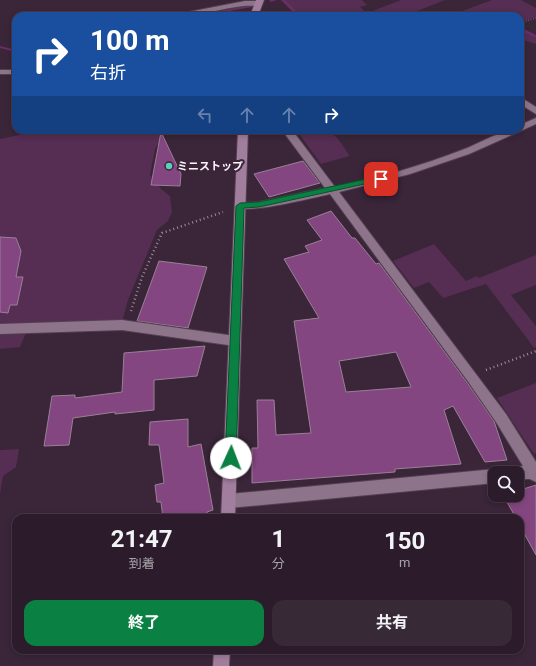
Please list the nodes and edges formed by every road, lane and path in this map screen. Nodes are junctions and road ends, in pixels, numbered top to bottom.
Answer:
1 (259, 2) edge
2 (199, 12) edge
3 (255, 12) edge
4 (536, 18) edge
5 (526, 22) dead end
6 (0, 72) edge
7 (12, 72) edge
8 (524, 103) edge
9 (536, 111) edge
10 (536, 121) edge
11 (524, 126) edge
12 (242, 134) edge
13 (290, 134) edge
14 (507, 134) edge
15 (331, 190) junction
16 (240, 206) junction
17 (127, 325) junction
18 (0, 329) edge
19 (235, 341) junction
20 (536, 352) edge
21 (471, 376) junction
22 (524, 474) edge
23 (535, 474) edge
24 (488, 477) edge
25 (229, 502) junction
26 (228, 514) edge
27 (222, 654) edge
28 (221, 666) edge

1 - 2 street
1 - 3 main road
4 - 5 path
6 - 7 street
8 - 9 street
10 - 11 street
12 - 16 main road
13 - 15 street
14 - 15 street
15 - 16 street
15 - 21 street
16 - 17 path
16 - 19 main road
17 - 18 street
17 - 19 street
19 - 25 main road
20 - 21 path
21 - 23 street
22 - 23 street
24 - 25 street
25 - 26 main road
27 - 28 main road

